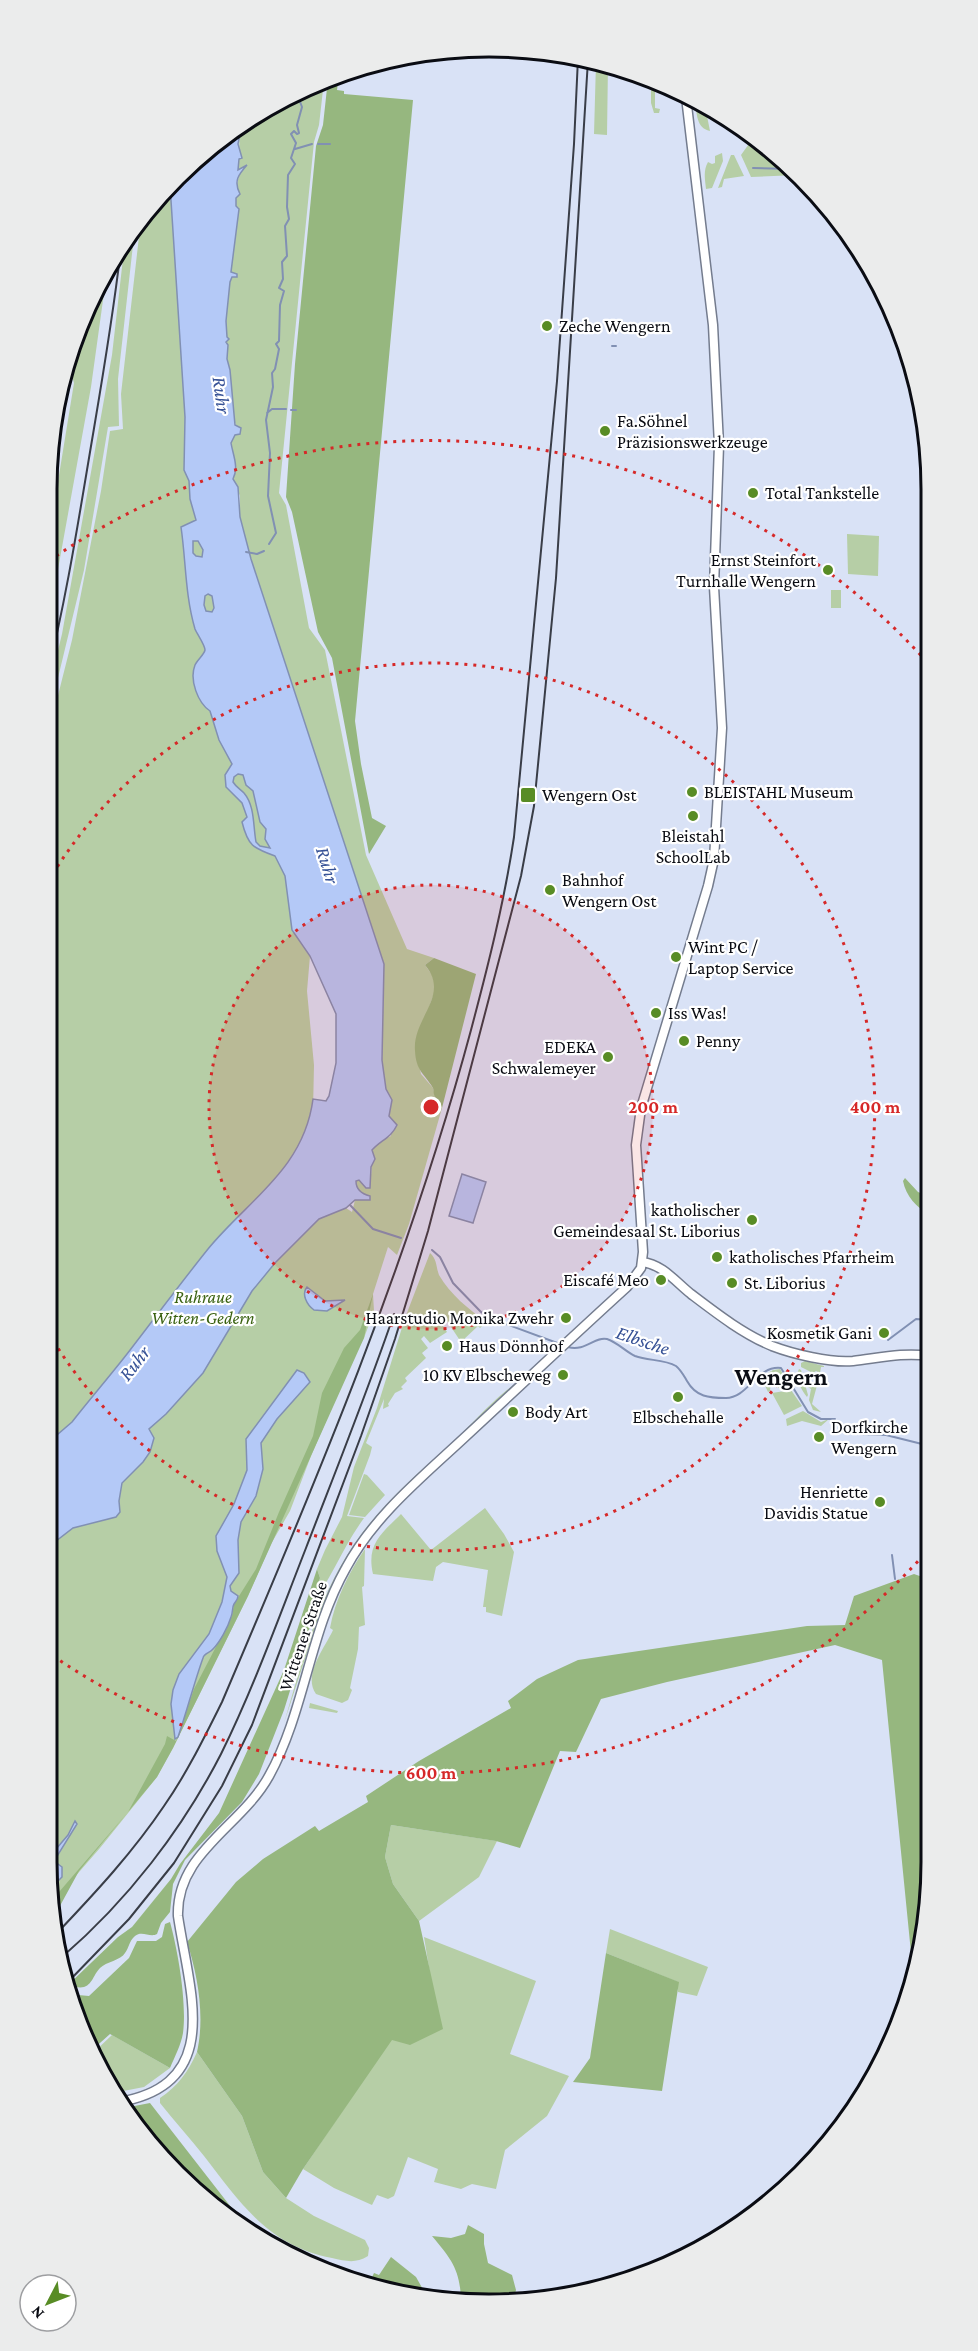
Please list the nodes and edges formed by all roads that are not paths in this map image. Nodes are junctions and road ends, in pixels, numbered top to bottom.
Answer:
1 (687, 106) edge
2 (642, 1262) junction
3 (921, 1356) edge
4 (128, 2099) edge

1 - 2 main road
2 - 3 main road
2 - 4 main road, Wittener Straße

